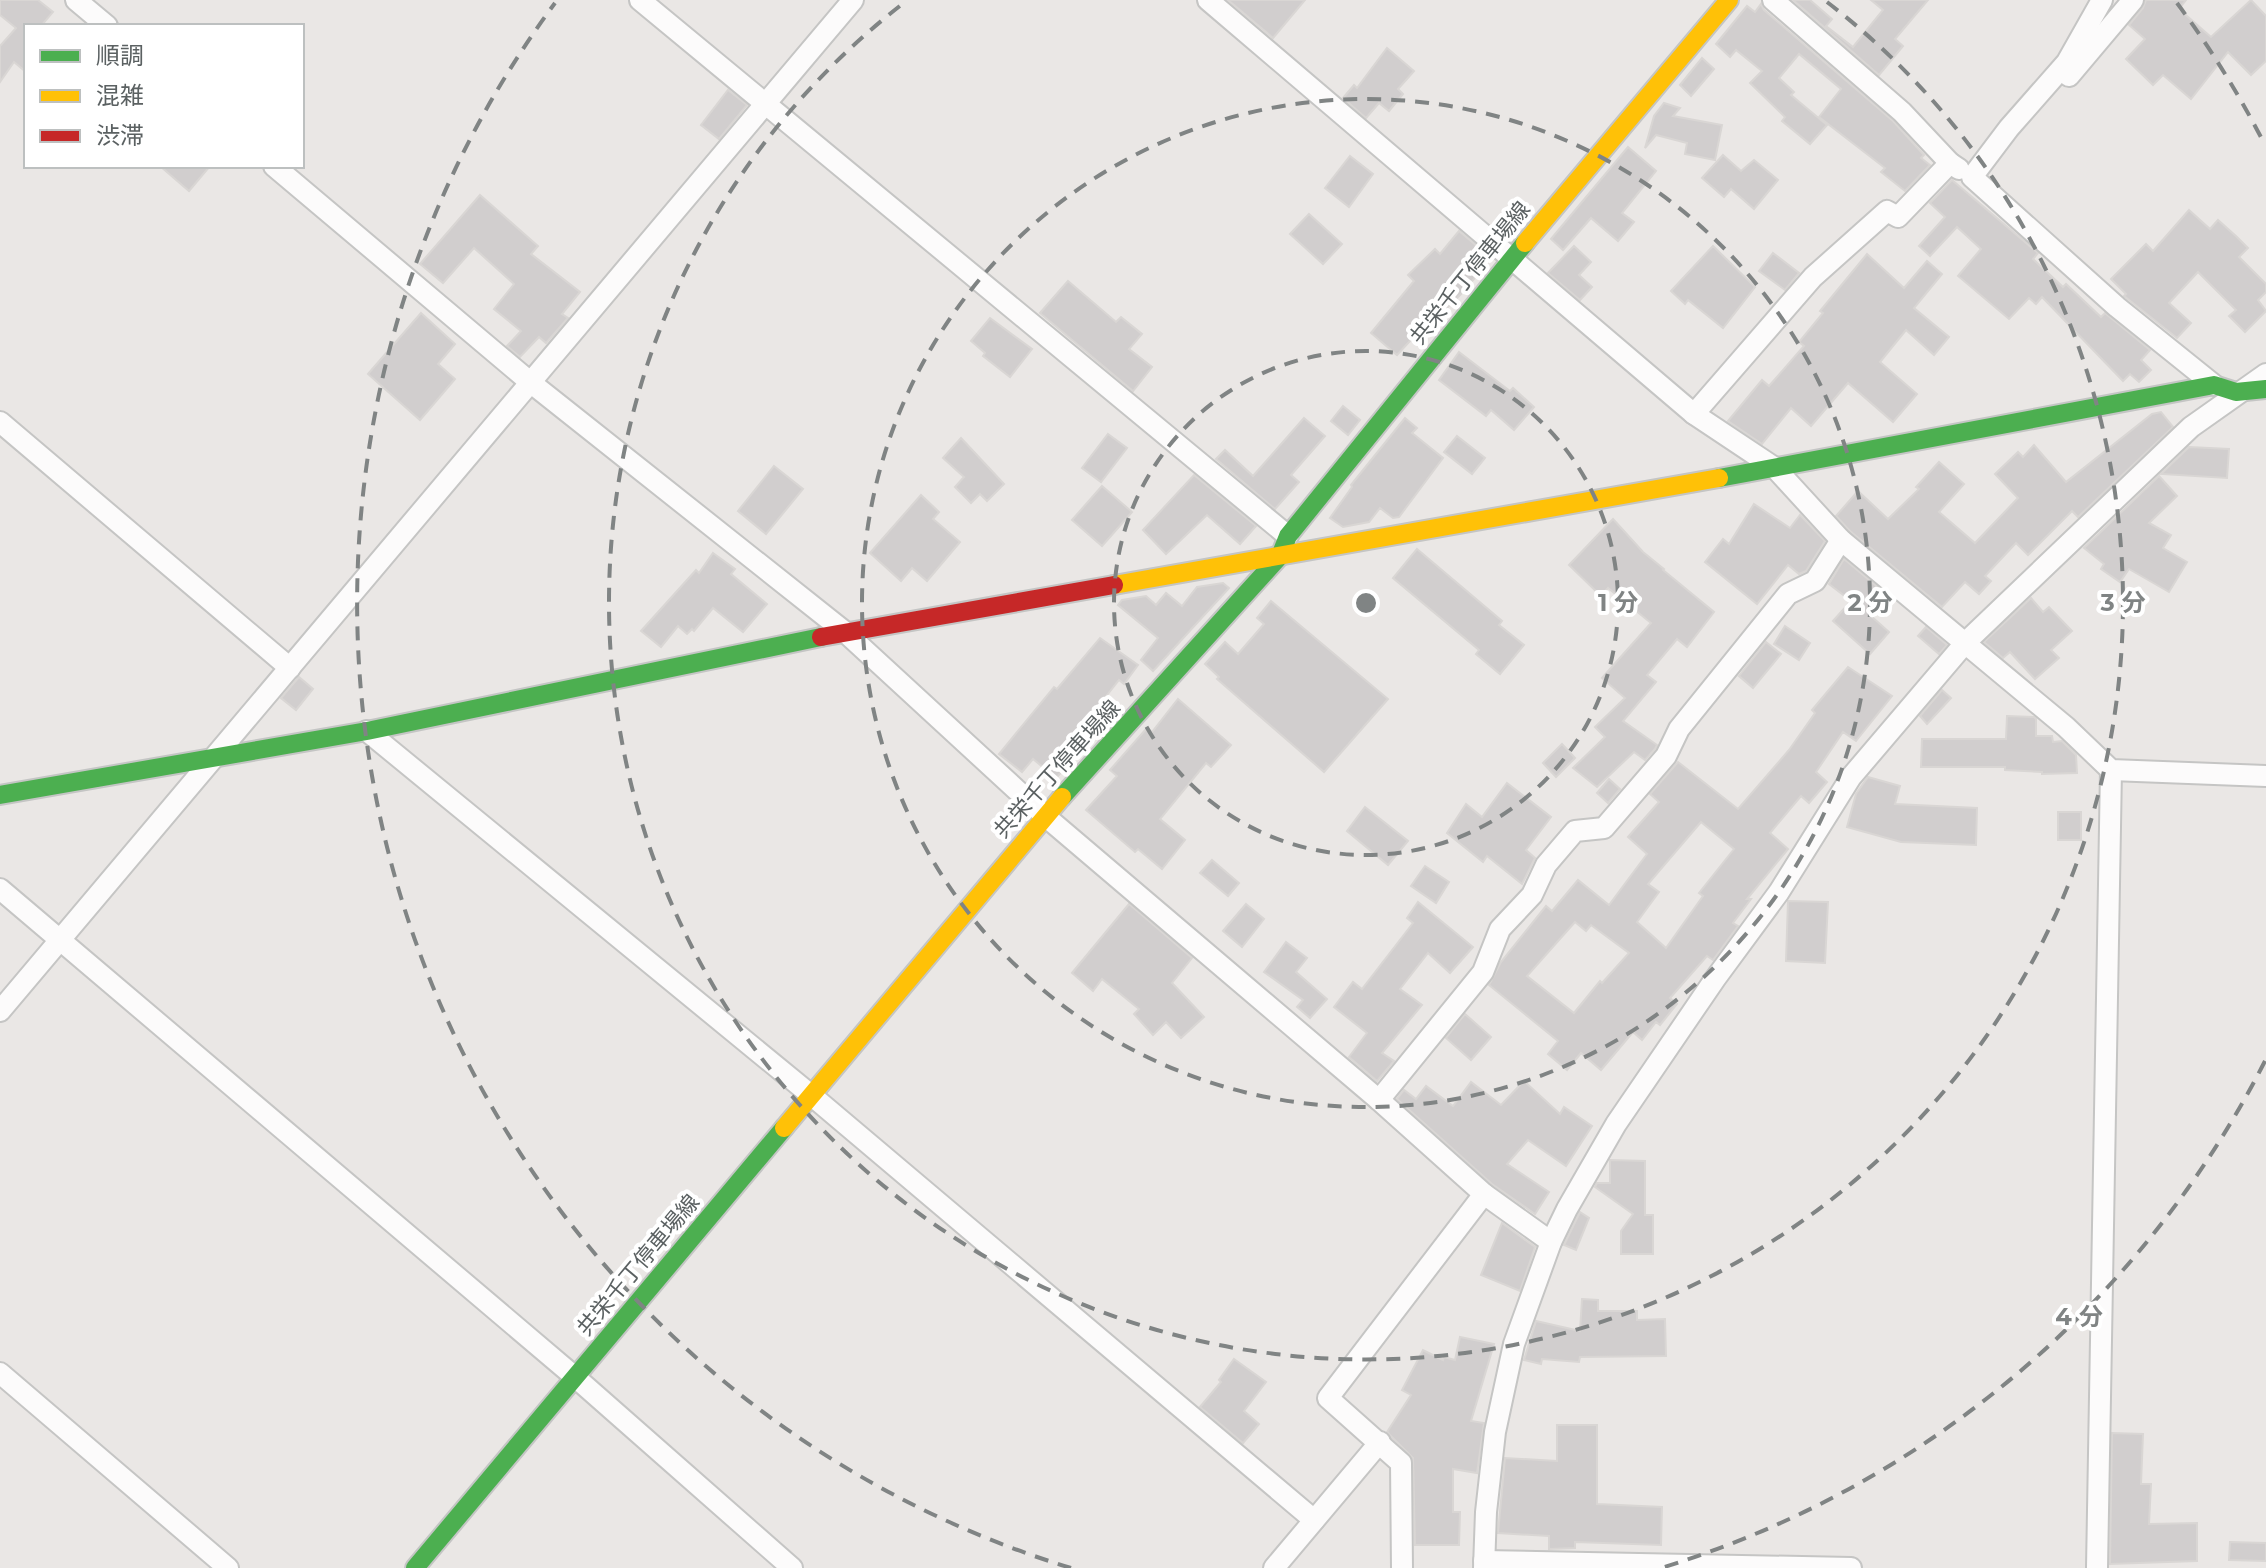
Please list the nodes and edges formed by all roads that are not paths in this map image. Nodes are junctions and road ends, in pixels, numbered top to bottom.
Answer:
1 (76, 0) edge
2 (640, 0) edge
3 (853, 0) edge
4 (1208, 0) edge
5 (1729, 0) edge
6 (1773, 0) edge
7 (2102, 0) edge
8 (2133, 0) edge
9 (105, 24) edge
10 (764, 105) junction
11 (1950, 163) junction
12 (276, 168) edge
13 (1975, 180) junction
14 (1512, 259) junction
15 (2266, 374) edge
16 (530, 382) junction
17 (2214, 385) junction
18 (2266, 389) edge
19 (2236, 392) junction
20 (1694, 414) junction
21 (0, 422) edge
22 (1775, 468) junction
23 (1288, 536) junction
24 (1841, 540) junction
25 (1280, 556) junction
26 (845, 632) junction
27 (1966, 642) junction
28 (290, 668) junction
29 (367, 731) junction
30 (212, 758) junction
31 (2111, 770) junction
32 (2266, 776) edge
33 (0, 795) edge
34 (1045, 816) junction
35 (0, 889) edge
36 (60, 939) junction
37 (0, 1011) edge
38 (811, 1095) junction
39 (1379, 1100) junction
40 (1484, 1194) junction
41 (1551, 1242) junction
42 (0, 1373) edge
43 (575, 1377) junction
44 (1380, 1442) junction
45 (1314, 1520) junction
46 (1484, 1565) edge
47 (228, 1568) edge
48 (415, 1568) edge
49 (792, 1568) edge
50 (1274, 1568) edge
51 (1402, 1568) edge
52 (1851, 1568) edge
53 (2097, 1568) edge

1 - 9 street
2 - 10 street
3 - 10 street
4 - 14 street
5 - 14 street, 共栄千丁停車場線
6 - 11 street
7 - 13 street
8 - 13 street
10 - 16 street
10 - 23 street
11 - 13 street
11 - 20 street
12 - 16 street
13 - 17 street
14 - 20 street
14 - 23 street, 共栄千丁停車場線
15 - 19 street
16 - 26 street
16 - 28 street
17 - 19 street
17 - 22 street
18 - 19 street
19 - 27 street
20 - 22 street
21 - 28 street
22 - 24 street
22 - 25 street
23 - 25 street, 共栄千丁停車場線
24 - 27 street
24 - 39 street
25 - 26 street
25 - 34 street, 共栄千丁停車場線
26 - 29 street
26 - 34 street
27 - 31 street
27 - 41 street
28 - 30 street
29 - 30 street
29 - 38 street
30 - 33 street
30 - 36 street
31 - 32 street
31 - 53 street
34 - 38 street, 共栄千丁停車場線
34 - 39 street
35 - 36 street
36 - 37 street
36 - 43 street
38 - 43 street, 共栄千丁停車場線
38 - 45 street
39 - 40 street
40 - 41 street
40 - 44 street
41 - 46 street
42 - 47 street
43 - 48 street, 共栄千丁停車場線
43 - 49 street
44 - 45 street
44 - 51 street
45 - 50 street
46 - 52 street

